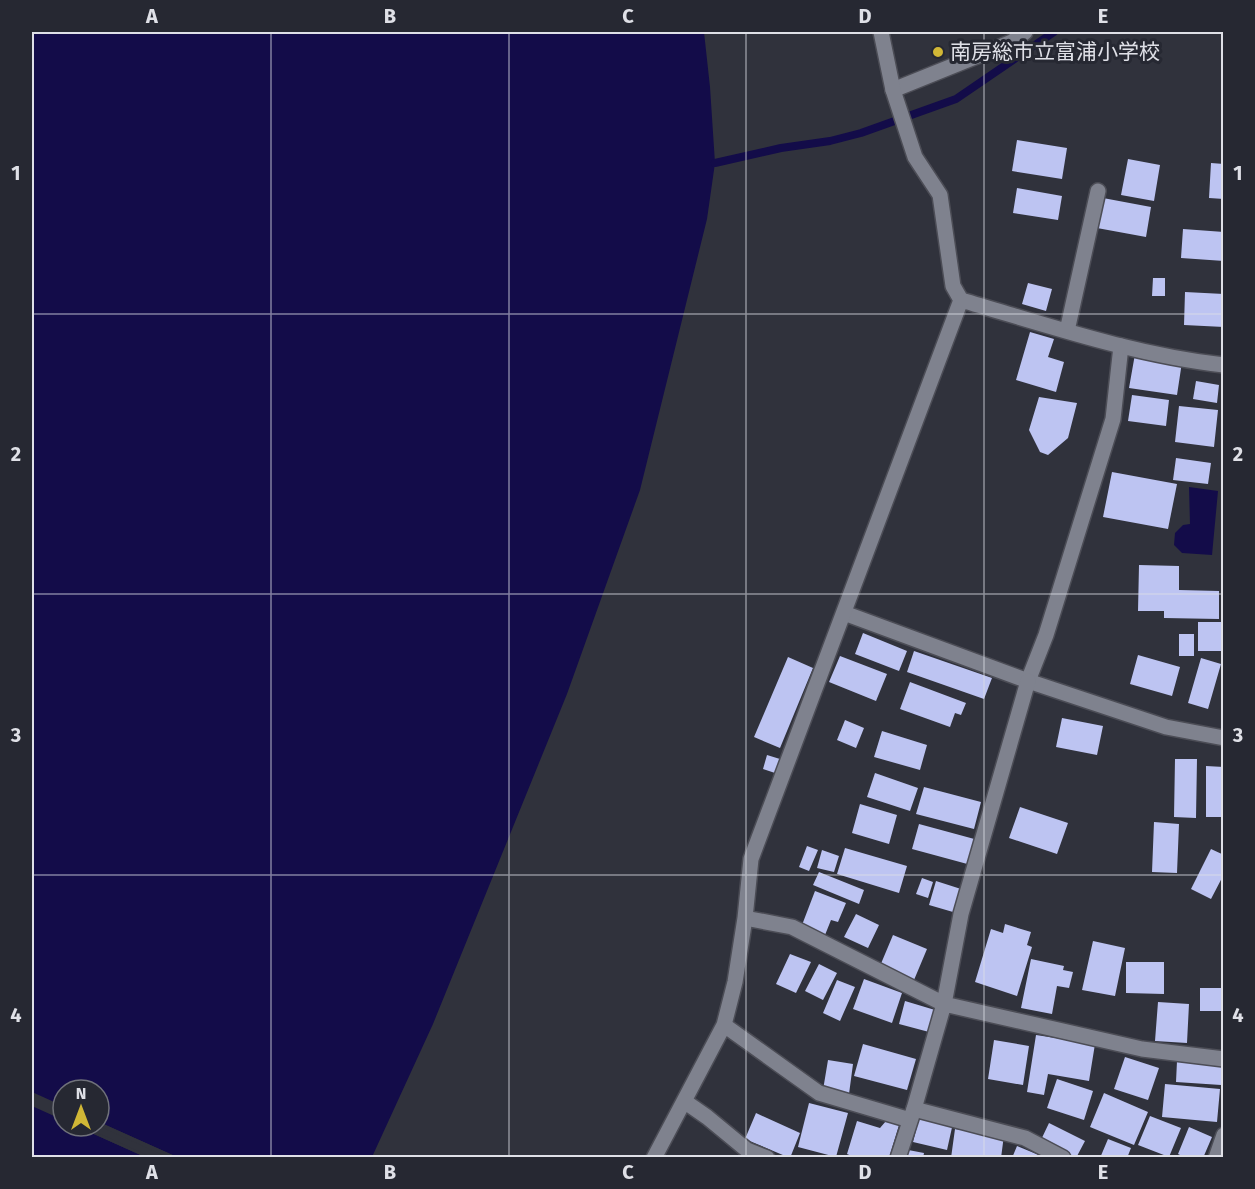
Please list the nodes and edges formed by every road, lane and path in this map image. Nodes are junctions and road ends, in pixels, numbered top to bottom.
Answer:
1 (881, 32) edge
2 (1025, 32) edge
3 (893, 90) junction
4 (1098, 191) dead end
5 (961, 300) junction
6 (1067, 331) junction
7 (1121, 346) junction
8 (1224, 365) edge
9 (844, 612) junction
10 (1028, 681) junction
11 (1224, 738) edge
12 (745, 918) junction
13 (944, 1004) junction
14 (724, 1025) junction
15 (1224, 1059) edge
16 (684, 1101) junction
17 (912, 1114) junction
18 (1224, 1136) edge
19 (654, 1158) edge
20 (766, 1158) edge
21 (898, 1158) edge
22 (1063, 1158) edge
23 (1216, 1158) edge

1 - 3 street
2 - 3 street
3 - 5 street
4 - 6 street
5 - 6 street
5 - 9 street
6 - 7 street
7 - 8 street
7 - 10 street
9 - 10 street
9 - 12 street
10 - 11 street
10 - 13 street
12 - 13 street
12 - 14 street
13 - 15 street
13 - 17 street
14 - 16 street
14 - 17 street
16 - 19 street
16 - 20 street
17 - 21 street
17 - 22 street
18 - 23 street

